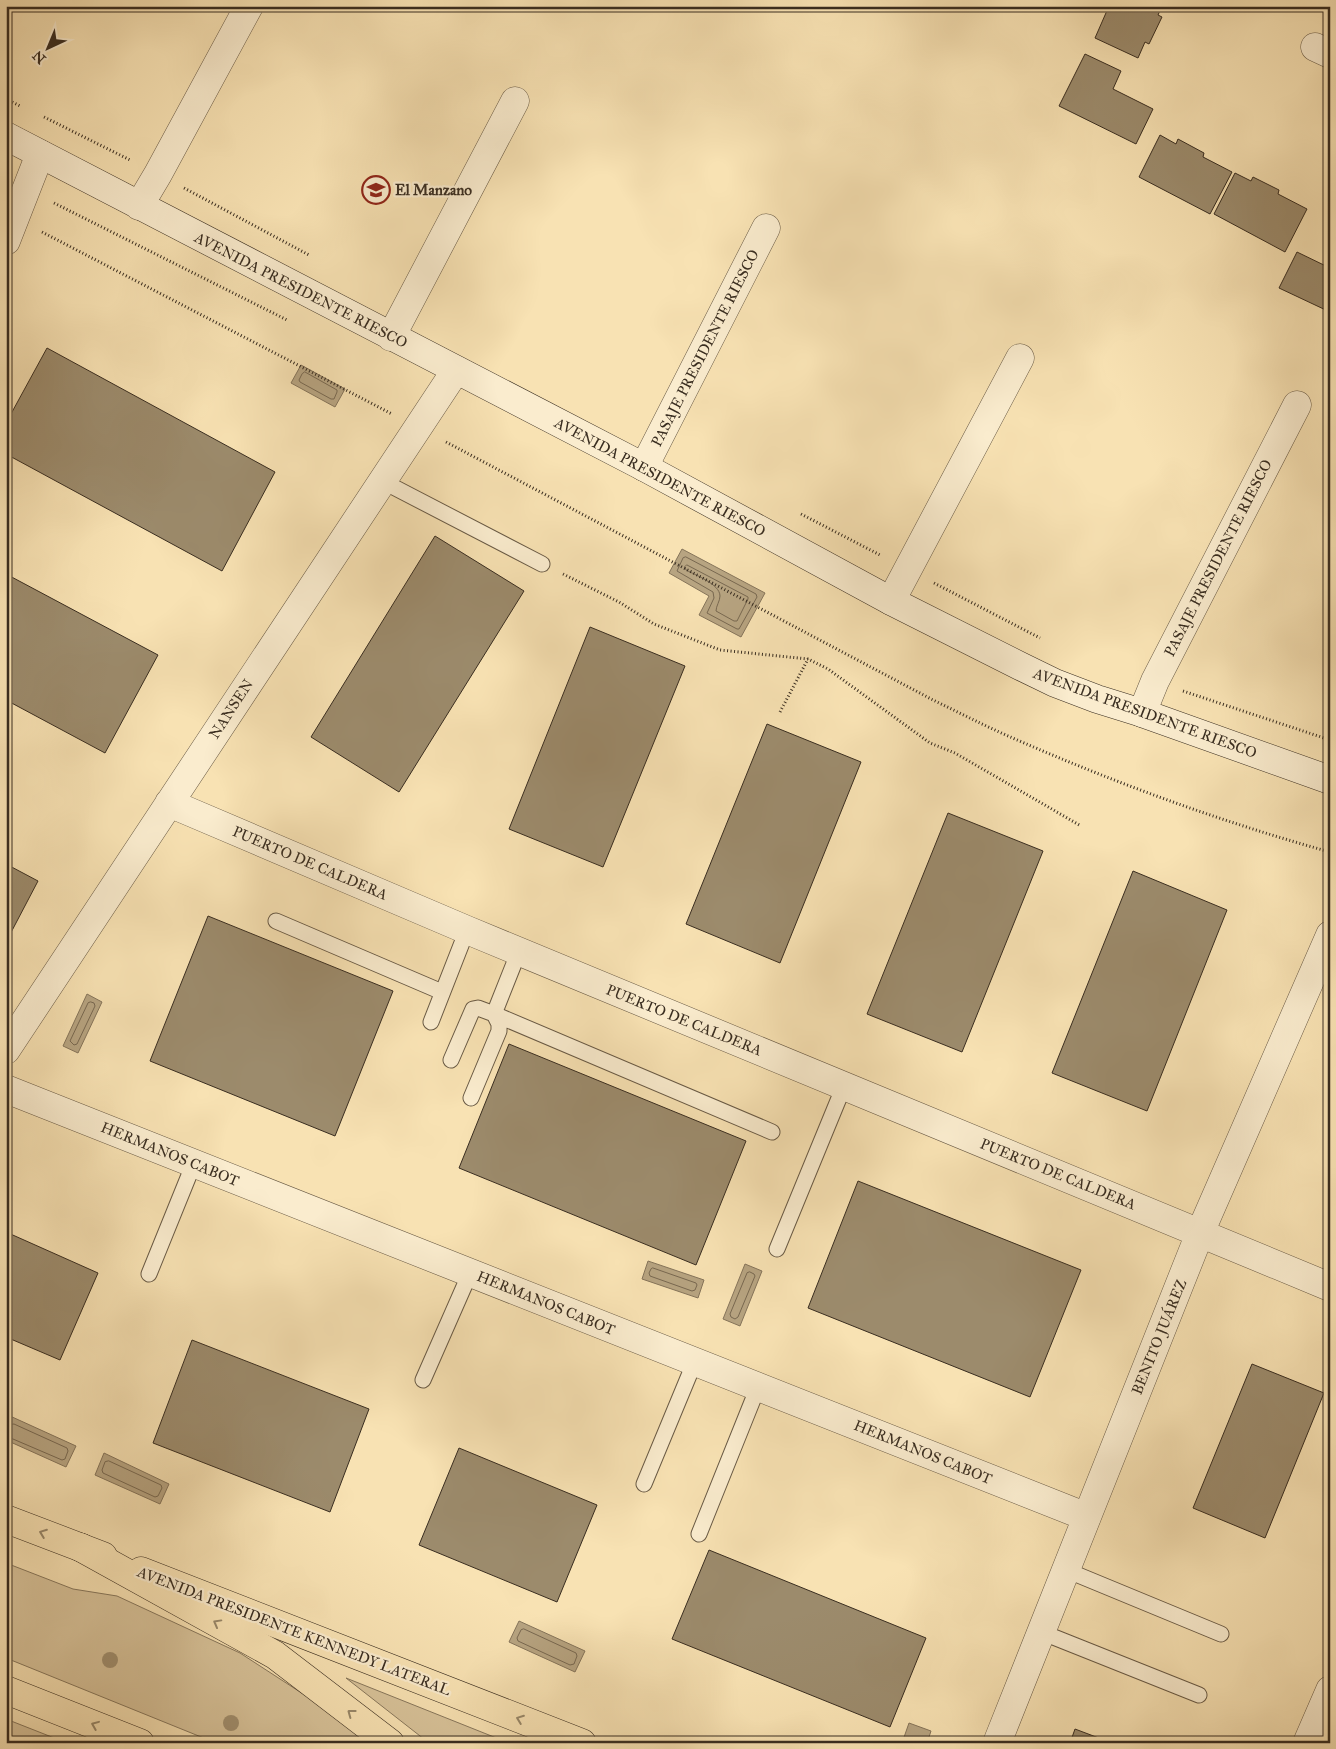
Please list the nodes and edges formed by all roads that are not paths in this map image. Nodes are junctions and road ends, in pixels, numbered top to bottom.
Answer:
1 (249, 6) edge
2 (515, 101) dead end
3 (6, 136) edge
4 (40, 154) junction
5 (139, 206) junction
6 (766, 228) dead end
7 (10, 229) edge
8 (391, 337) junction
9 (1020, 358) dead end
10 (456, 370) junction
11 (1297, 405) dead end
12 (644, 467) junction
13 (382, 480) junction
14 (542, 564) road end
15 (891, 601) junction
16 (1142, 713) junction
17 (1328, 776) edge
18 (169, 804) junction
19 (276, 921) dead end
20 (467, 930) junction
21 (1330, 935) edge
22 (519, 951) junction
23 (442, 992) junction
24 (494, 1014) junction
25 (431, 1022) dead end
26 (6, 1050) edge
27 (451, 1060) dead end
28 (844, 1086) junction
29 (6, 1089) edge
30 (471, 1098) dead end
31 (772, 1132) dead end
32 (194, 1163) junction
33 (1200, 1233) junction
34 (777, 1249) dead end
35 (470, 1273) junction
36 (149, 1274) dead end
37 (1330, 1287) edge
38 (695, 1361) junction
39 (423, 1380) dead end
40 (758, 1387) junction
41 (644, 1484) dead end
42 (1087, 1517) junction
43 (6, 1519) edge
44 (699, 1534) dead end
45 (80, 1547) junction
46 (1066, 1570) junction
47 (1041, 1632) junction
48 (1221, 1634) dead end
49 (6, 1690) edge
50 (1330, 1690) edge
51 (1199, 1695) dead end
52 (140, 1743) edge
53 (390, 1743) edge
54 (582, 1743) edge
55 (997, 1743) edge
56 (1308, 1743) edge

1 - 5 street
2 - 8 street
3 - 4 street, AVENIDA PRESIDENTE RIESCO
4 - 5 street, AVENIDA PRESIDENTE RIESCO
4 - 7 street
5 - 8 street, AVENIDA PRESIDENTE RIESCO
6 - 12 street, PASAJE PRESIDENTE RIESCO
8 - 10 street, AVENIDA PRESIDENTE RIESCO
9 - 15 street
10 - 12 street, AVENIDA PRESIDENTE RIESCO
10 - 13 street, NANSEN
11 - 16 street, PASAJE PRESIDENTE RIESCO
12 - 15 street, AVENIDA PRESIDENTE RIESCO
13 - 14 lane
13 - 18 street, NANSEN
15 - 16 street, AVENIDA PRESIDENTE RIESCO
16 - 17 street, AVENIDA PRESIDENTE RIESCO
18 - 20 street, PUERTO DE CALDERA
18 - 26 street, NANSEN
19 - 23 lane
20 - 22 street, PUERTO DE CALDERA
20 - 23 lane
21 - 33 street, BENITO JUÁREZ
22 - 24 lane
22 - 28 street, PUERTO DE CALDERA
23 - 25 lane
24 - 27 lane
24 - 30 lane
24 - 31 lane
28 - 33 street, PUERTO DE CALDERA
28 - 34 lane
29 - 32 street, HERMANOS CABOT
32 - 35 street, HERMANOS CABOT
32 - 36 lane
33 - 37 street, PUERTO DE CALDERA
33 - 42 street, BENITO JUÁREZ
35 - 38 street, HERMANOS CABOT
35 - 39 lane
38 - 40 street, HERMANOS CABOT
38 - 41 lane
40 - 42 street, HERMANOS CABOT
40 - 44 lane
42 - 46 street, BENITO JUÁREZ
45 -> 43 main road, AVENIDA PRESIDENTE KENNEDY LATERAL
53 -> 45 main road
54 -> 45 main road, AVENIDA PRESIDENTE KENNEDY LATERAL
46 - 47 street, BENITO JUÁREZ
46 - 48 lane
47 - 51 lane
47 - 55 street, BENITO JUÁREZ
52 -> 49 main road
50 - 56 street

